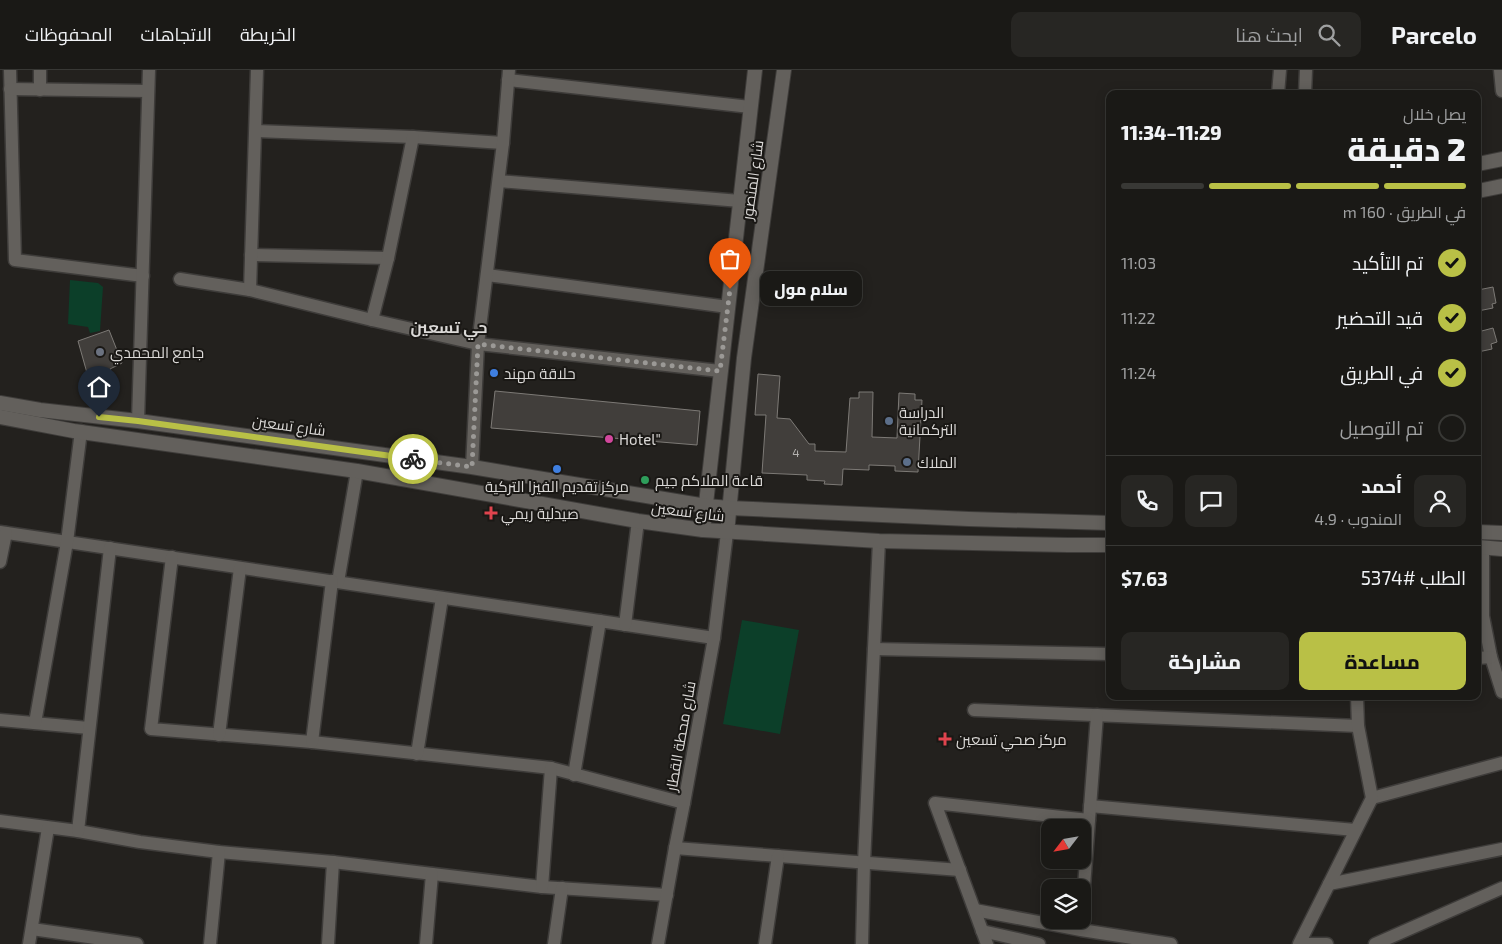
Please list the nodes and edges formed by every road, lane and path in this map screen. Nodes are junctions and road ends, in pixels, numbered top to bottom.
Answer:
1 (10, 70) edge
2 (40, 70) edge
3 (149, 70) edge
4 (257, 70) edge
5 (755, 70) edge
6 (784, 70) edge
7 (1280, 70) edge
8 (1306, 70) edge
9 (1500, 70) edge
10 (509, 75) edge
11 (10, 89) junction
12 (40, 90) junction
13 (1278, 90) edge
14 (1305, 90) edge
15 (1502, 91) edge
16 (148, 92) junction
17 (750, 107) junction
18 (256, 130) junction
19 (413, 137) junction
20 (503, 143) junction
21 (1502, 159) edge
22 (1481, 163) edge
23 (499, 180) junction
24 (1502, 186) edge
25 (1481, 190) edge
26 (740, 201) junction
27 (251, 255) junction
28 (388, 258) junction
29 (487, 275) junction
30 (143, 276) junction
31 (180, 279) dead end
32 (250, 290) junction
33 (728, 307) junction
34 (372, 320) junction
35 (478, 344) junction
36 (720, 371) junction
37 (0, 403) edge
38 (0, 417) edge
39 (138, 421) junction
40 (80, 431) junction
41 (472, 467) junction
42 (357, 471) junction
43 (706, 506) junction
44 (730, 508) junction
45 (638, 521) junction
46 (1106, 523) edge
47 (703, 530) junction
48 (3, 532) edge
49 (727, 532) junction
50 (1481, 532) edge
51 (1502, 533) edge
52 (879, 541) junction
53 (67, 542) junction
54 (1106, 545) edge
55 (1481, 547) edge
56 (110, 548) junction
57 (1502, 549) edge
58 (172, 558) junction
59 (0, 562) edge
60 (240, 568) junction
61 (1481, 570) edge
62 (335, 582) junction
63 (442, 598) junction
64 (600, 621) junction
65 (625, 625) junction
66 (714, 638) junction
67 (874, 649) junction
68 (1106, 654) edge
69 (1491, 657) junction
70 (1481, 658) edge
71 (1502, 692) edge
72 (1357, 700) edge
73 (974, 710) dead end
74 (1097, 715) junction
75 (0, 720) edge
76 (35, 723) junction
77 (1358, 726) junction
78 (89, 728) junction
79 (219, 735) junction
80 (312, 742) junction
81 (417, 754) junction
82 (1502, 762) edge
83 (551, 768) junction
84 (574, 775) junction
85 (1372, 798) junction
86 (684, 804) junction
87 (1090, 806) junction
88 (1080, 819) edge
89 (1089, 819) edge
90 (0, 821) edge
91 (48, 828) junction
92 (1355, 830) junction
93 (78, 831) junction
94 (674, 848) junction
95 (1502, 849) edge
96 (219, 852) junction
97 (778, 856) junction
98 (333, 862) junction
99 (864, 863) junction
100 (960, 870) junction
101 (432, 874) junction
102 (1329, 884) junction
103 (542, 887) junction
104 (562, 888) junction
105 (1502, 888) edge
106 (667, 895) junction
107 (975, 910) junction
108 (1041, 919) edge
109 (1091, 927) edge
110 (32, 929) junction
111 (982, 931) junction
112 (29, 944) edge
113 (137, 944) edge
114 (210, 944) edge
115 (328, 944) edge
116 (426, 944) edge
117 (554, 944) edge
118 (658, 944) edge
119 (765, 944) edge
120 (862, 944) edge
121 (987, 944) edge
122 (1039, 944) edge
123 (1171, 944) edge
124 (1299, 944) edge
125 (1328, 944) edge
126 (1375, 944) edge

1 - 11 street
2 - 12 street
3 - 16 street
4 - 18 street
5 - 17 main road, شارع المنصور
6 - 44 main road, شارع المنصور
7 - 13 street
8 - 14 street
9 - 15 street
10 - 17 street
10 - 20 street
11 - 12 street
11 - 30 street
12 - 16 street
16 - 30 street
17 - 26 main road, شارع المنصور
18 - 19 street
18 - 27 street
19 - 20 street
19 - 28 street
20 - 23 street
21 - 22 main road
23 - 26 street
23 - 29 street
24 - 25 main road
26 - 33 main road, شارع المنصور
27 - 28 street
27 - 32 street
28 - 34 street
29 - 33 street
29 - 35 street
30 - 39 street
31 - 32 street
32 - 34 street
33 - 36 main road, شارع المنصور
34 - 35 street
35 - 36 street
35 - 41 street
36 - 43 main road, شارع المنصور
37 - 39 main road, شارع تسعين
38 - 40 main road, شارع تسعين
39 - 41 main road, شارع تسعين
40 - 42 main road, شارع تسعين
40 - 53 street
41 - 43 main road, شارع تسعين
42 - 45 main road, شارع تسعين
42 - 62 street
43 - 44 main road, شارع تسعين
43 - 47 main road, شارع المنصور
44 - 46 main road, شارع تسعين
44 - 49 main road, شارع المنصور
45 - 47 main road, شارع تسعين
45 - 65 street
47 - 49 main road, شارع تسعين
48 - 53 street
48 - 59 street
49 - 52 main road, شارع تسعين
49 - 66 street, شارع محطة القطار
50 - 51 main road
52 - 54 main road, شارع تسعين
52 - 67 street
53 - 56 street
53 - 76 street
55 - 57 main road
56 - 58 street
56 - 78 street
58 - 60 street
58 - 79 street
60 - 62 street
60 - 79 street
61 - 69 street
62 - 63 street
62 - 80 street
63 - 64 street
63 - 81 street
64 - 65 street
64 - 84 street
65 - 66 street
66 - 86 street, شارع محطة القطار
67 - 68 street
67 - 99 street
69 - 70 street
69 - 71 street
72 - 77 street
73 - 74 street
74 - 77 street
74 - 87 street
75 - 76 street
76 - 78 street
77 - 85 street
78 - 93 street
79 - 80 street
80 - 81 street
81 - 83 street
82 - 85 street
83 - 84 street
83 - 103 street
84 - 86 street
85 - 92 street
86 - 94 street, شارع محطة القطار
87 - 89 street
87 - 92 street
88 - 100 street
90 - 91 street
91 - 93 street
91 - 110 street
92 - 102 street
93 - 96 street
94 - 97 street
94 - 106 street, شارع محطة القطار
95 - 102 street
96 - 98 street
96 - 114 street
97 - 99 street
97 - 119 street
98 - 101 street
98 - 115 street
99 - 100 street
99 - 120 street
100 - 107 street
101 - 103 street
101 - 116 street
102 - 124 street
103 - 104 street
104 - 106 street
104 - 117 street
105 - 126 street
106 - 118 street, شارع محطة القطار
107 - 108 street
107 - 111 street
109 - 123 street
110 - 112 street
110 - 113 street
111 - 121 street
111 - 122 street
124 - 125 street

